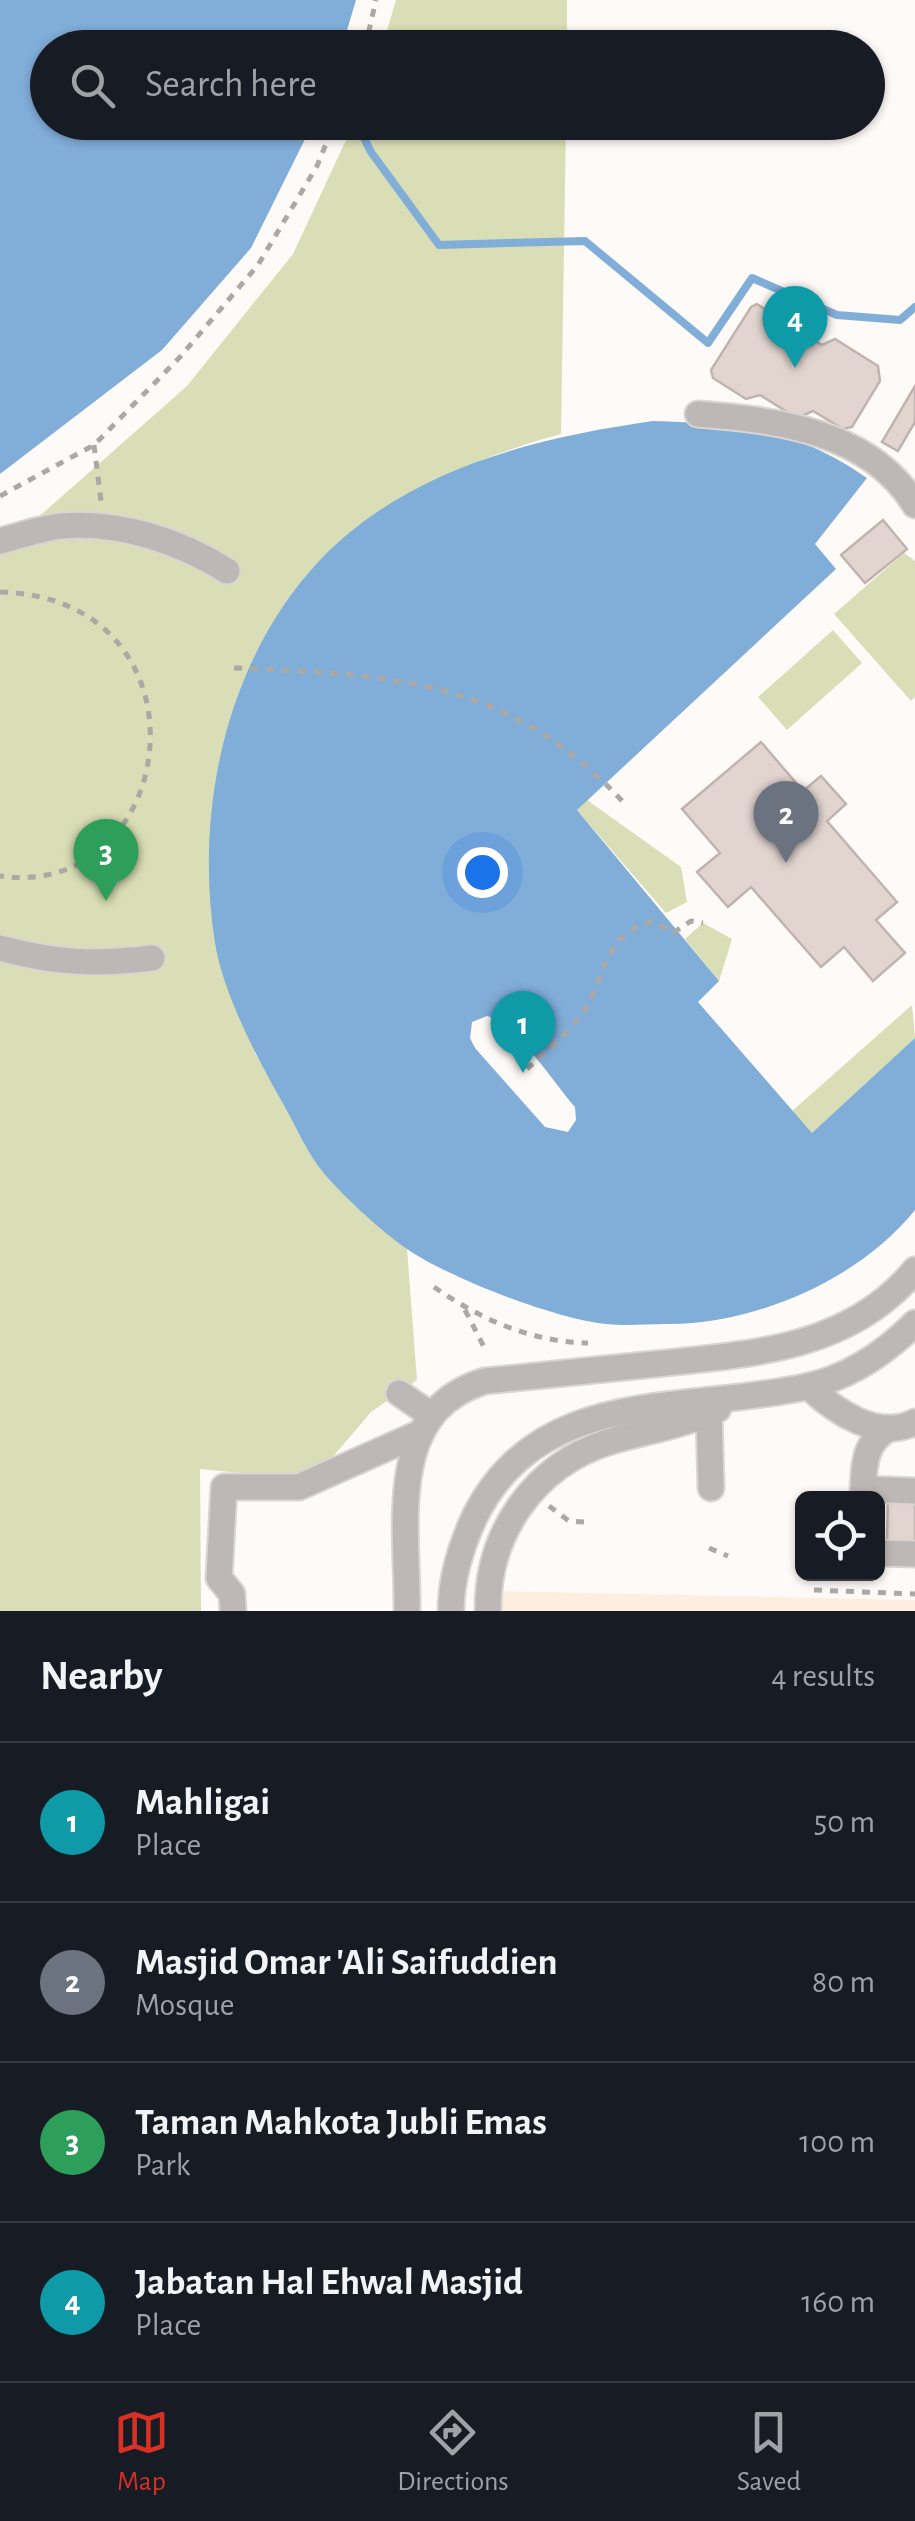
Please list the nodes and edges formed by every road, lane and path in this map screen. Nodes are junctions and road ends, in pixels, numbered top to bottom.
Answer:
1 (376, 0) edge
2 (369, 30) edge
3 (328, 140) edge
4 (698, 414) dead end
5 (94, 445) junction
6 (0, 496) edge
7 (915, 506) edge
8 (102, 509) dead end
9 (0, 541) edge
10 (227, 571) dead end
11 (0, 592) edge
12 (234, 668) dead end
13 (624, 804) dead end
14 (0, 876) edge
15 (703, 923) dead end
16 (0, 948) edge
17 (152, 958) dead end
18 (530, 1067) dead end
19 (915, 1270) edge
20 (434, 1288) dead end
21 (463, 1308) junction
22 (915, 1323) edge
23 (604, 1344) dead end
24 (484, 1348) dead end
25 (808, 1387) junction
26 (398, 1393) dead end
27 (746, 1396) junction
28 (710, 1414) junction
29 (424, 1425) junction
30 (903, 1425) edge
31 (711, 1488) dead end
32 (915, 1490) edge
33 (863, 1491) edge
34 (885, 1492) edge
35 (543, 1502) dead end
36 (584, 1522) dead end
37 (710, 1548) dead end
38 (885, 1553) edge
39 (915, 1554) edge
40 (728, 1556) dead end
41 (814, 1590) dead end
42 (915, 1594) edge
43 (233, 1611) edge
44 (407, 1611) edge
45 (451, 1611) edge
46 (488, 1611) edge

1 - 2 path
3 - 5 path
4 - 7 street
5 - 6 path
5 - 8 path
9 - 10 street
11 - 14 path
12 - 13 path
15 - 18 path
16 - 17 street
19 - 29 street
20 - 21 path
21 - 23 path
21 - 24 path
22 - 25 street
25 - 27 street
25 - 30 street
26 - 29 street
27 - 28 street
27 - 45 street
28 - 31 street
28 - 46 street
29 - 43 street
29 - 44 street
30 - 33 street
32 - 34 street
35 - 36 path
37 - 40 path
38 - 39 street
41 - 42 path

